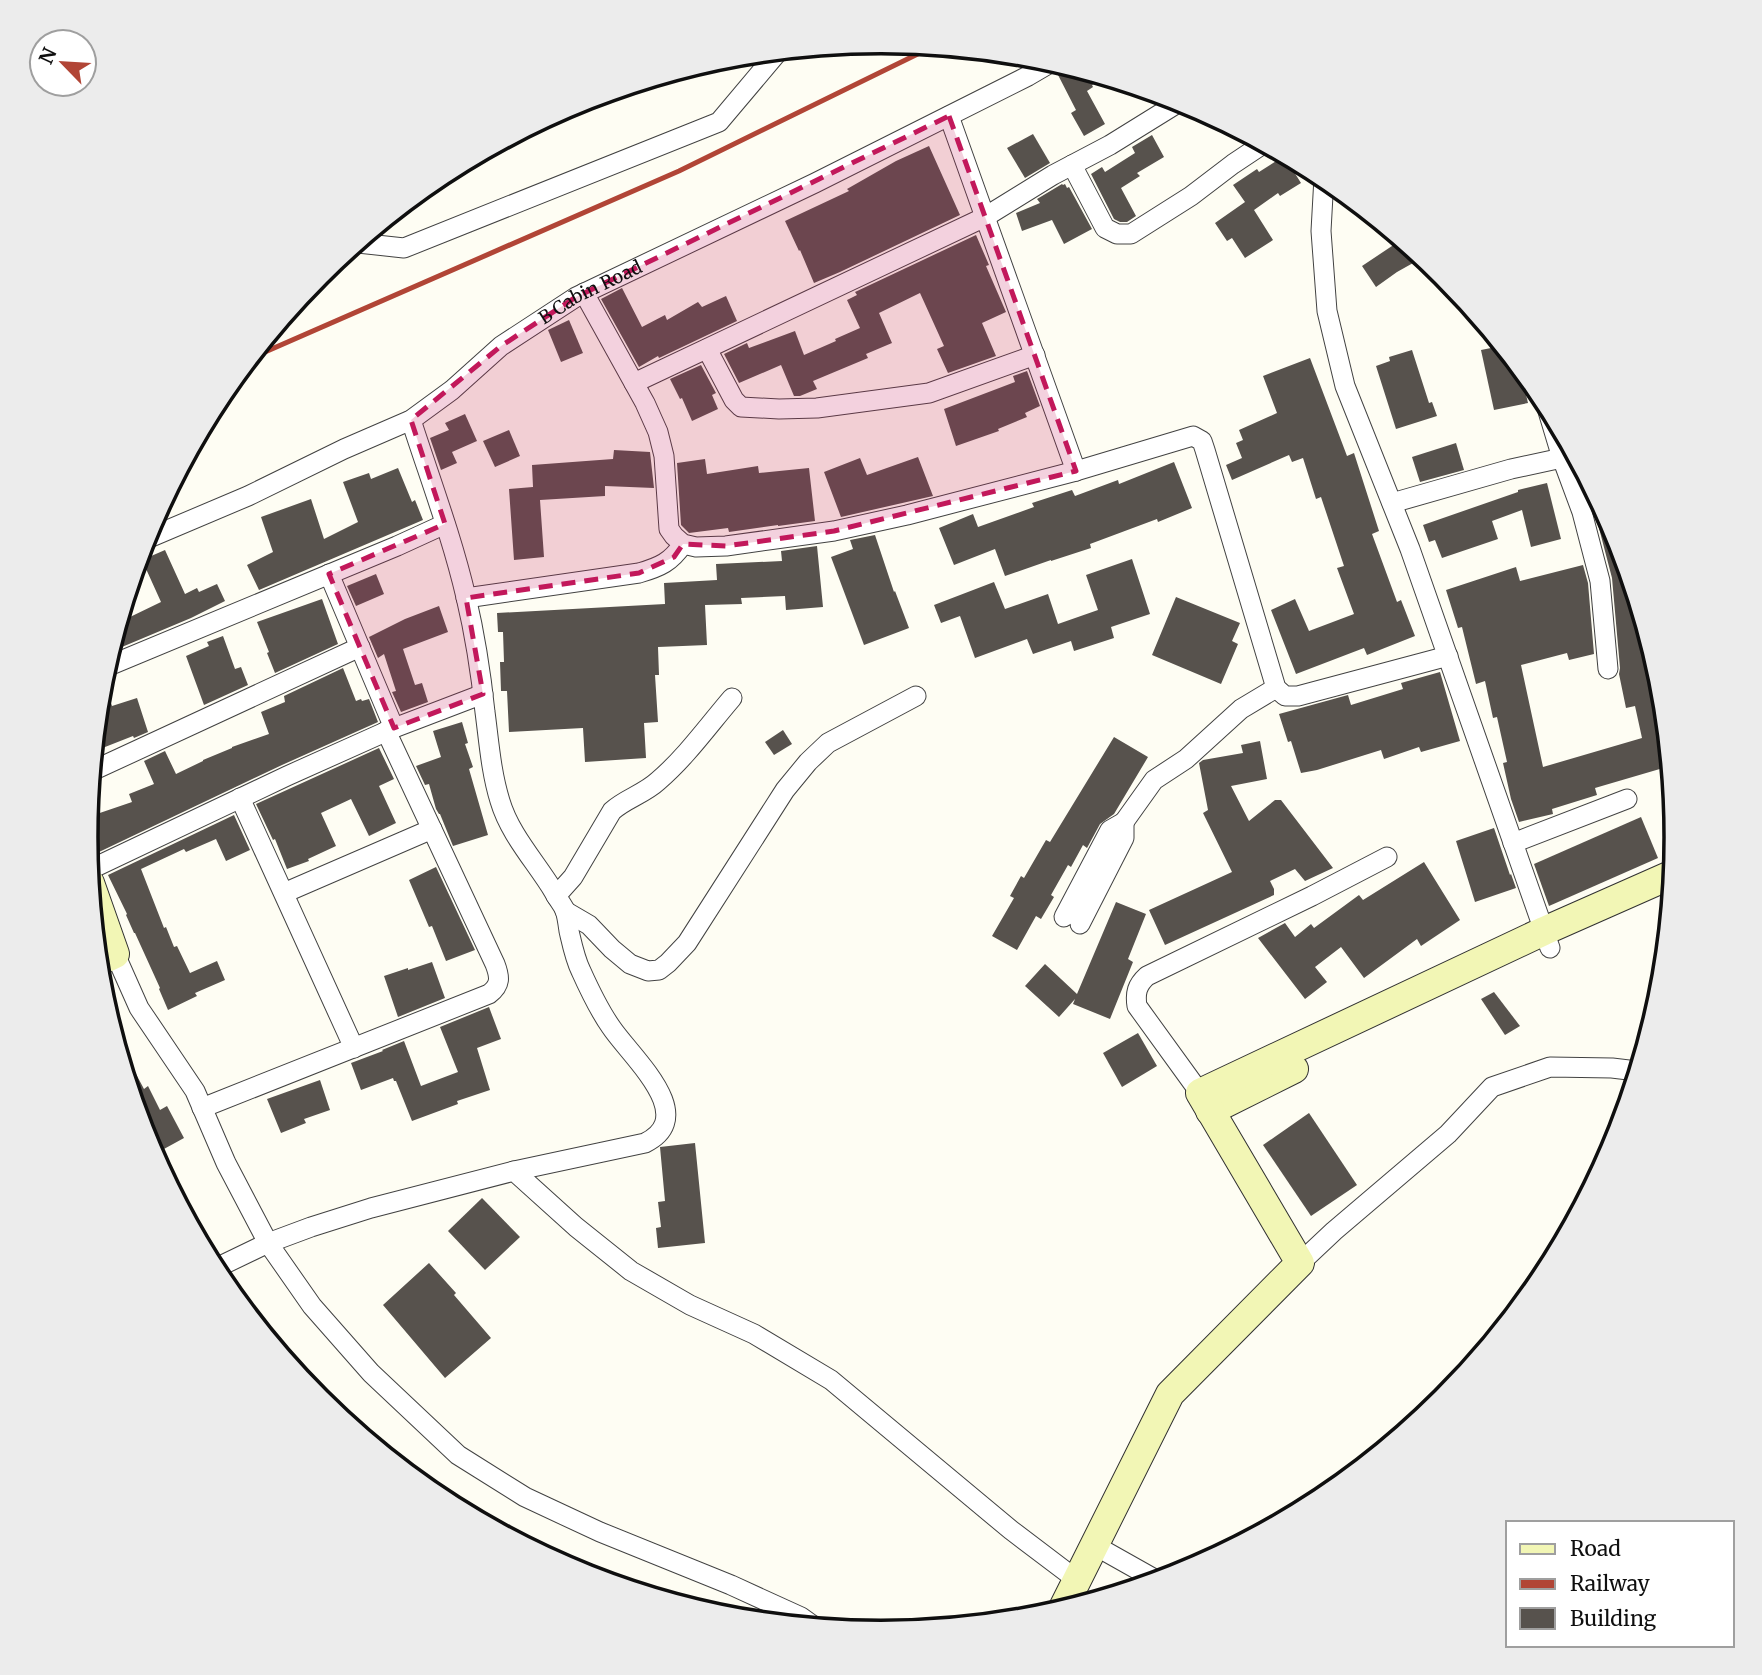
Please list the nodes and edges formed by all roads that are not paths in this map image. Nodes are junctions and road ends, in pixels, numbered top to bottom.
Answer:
1 (769, 63) edge
2 (1038, 70) edge
3 (1168, 109) edge
4 (950, 116) junction
5 (1255, 149) edge
6 (1072, 165) junction
7 (1323, 191) edge
8 (985, 217) junction
9 (370, 244) edge
10 (584, 293) junction
11 (707, 349) junction
12 (1035, 355) junction
13 (634, 383) junction
14 (411, 420) junction
15 (1558, 444) edge
16 (1562, 458) junction
17 (1076, 471) junction
18 (1392, 503) junction
19 (445, 524) junction
20 (159, 534) edge
21 (683, 544) junction
22 (329, 574) junction
23 (466, 598) junction
24 (360, 647) junction
25 (1448, 656) junction
26 (118, 662) edge
27 (1608, 670) dead end
28 (1276, 688) junction
29 (483, 694) junction
30 (916, 695) dead end
31 (732, 698) dead end
32 (390, 729) junction
33 (101, 767) edge
34 (240, 798) junction
35 (1627, 799) dead end
36 (432, 829) junction
37 (1513, 843) junction
38 (1387, 857) dead end
39 (99, 865) edge
40 (1663, 879) edge
41 (284, 893) junction
42 (1662, 896) edge
43 (561, 903) junction
44 (1072, 920) dead end
45 (1547, 940) junction
46 (108, 961) edge
47 (354, 1048) junction
48 (1629, 1070) edge
49 (1205, 1102) junction
50 (202, 1108) junction
51 (513, 1171) junction
52 (268, 1243) junction
53 (1300, 1263) junction
54 (224, 1264) edge
55 (1094, 1545) junction
56 (1146, 1574) edge
57 (1077, 1580) junction
58 (1068, 1598) edge
59 (799, 1616) edge

1 - 9 street
2 - 4 street, B Cabin Road
3 - 6 street
4 - 8 street
4 - 10 street, B Cabin Road
5 - 6 street
6 - 8 street
7 - 18 street
8 - 11 street
8 - 12 street
10 - 13 street
10 - 14 street, B Cabin Road
11 - 12 street
11 - 13 street
12 - 17 street
13 - 21 street
14 - 19 street
14 - 20 street, B Cabin Road
15 - 16 street
16 - 18 street
16 - 27 street
17 - 21 street
17 - 28 street
18 - 25 street
19 - 22 street
19 - 23 street
21 - 23 street
22 - 24 street
22 - 26 street
23 - 29 street
24 - 32 street
24 - 33 street
25 - 28 street
25 - 37 street
28 - 44 street
29 - 32 street
29 - 43 street
30 - 43 street
31 - 43 street
32 - 34 street
32 - 36 street
34 - 39 street
34 - 41 street
35 - 37 street
36 - 41 street
36 - 47 street
37 - 45 street
38 - 49 street
40 - 45 street
41 - 47 street
42 - 45 street
43 - 51 street
45 - 49 street
46 - 50 street
47 - 50 street
48 - 53 street
49 - 53 street
50 - 52 street
51 - 52 street
51 - 57 street
52 - 54 street
52 - 59 street
53 - 55 street
55 - 56 street
55 - 57 street
57 - 58 street

